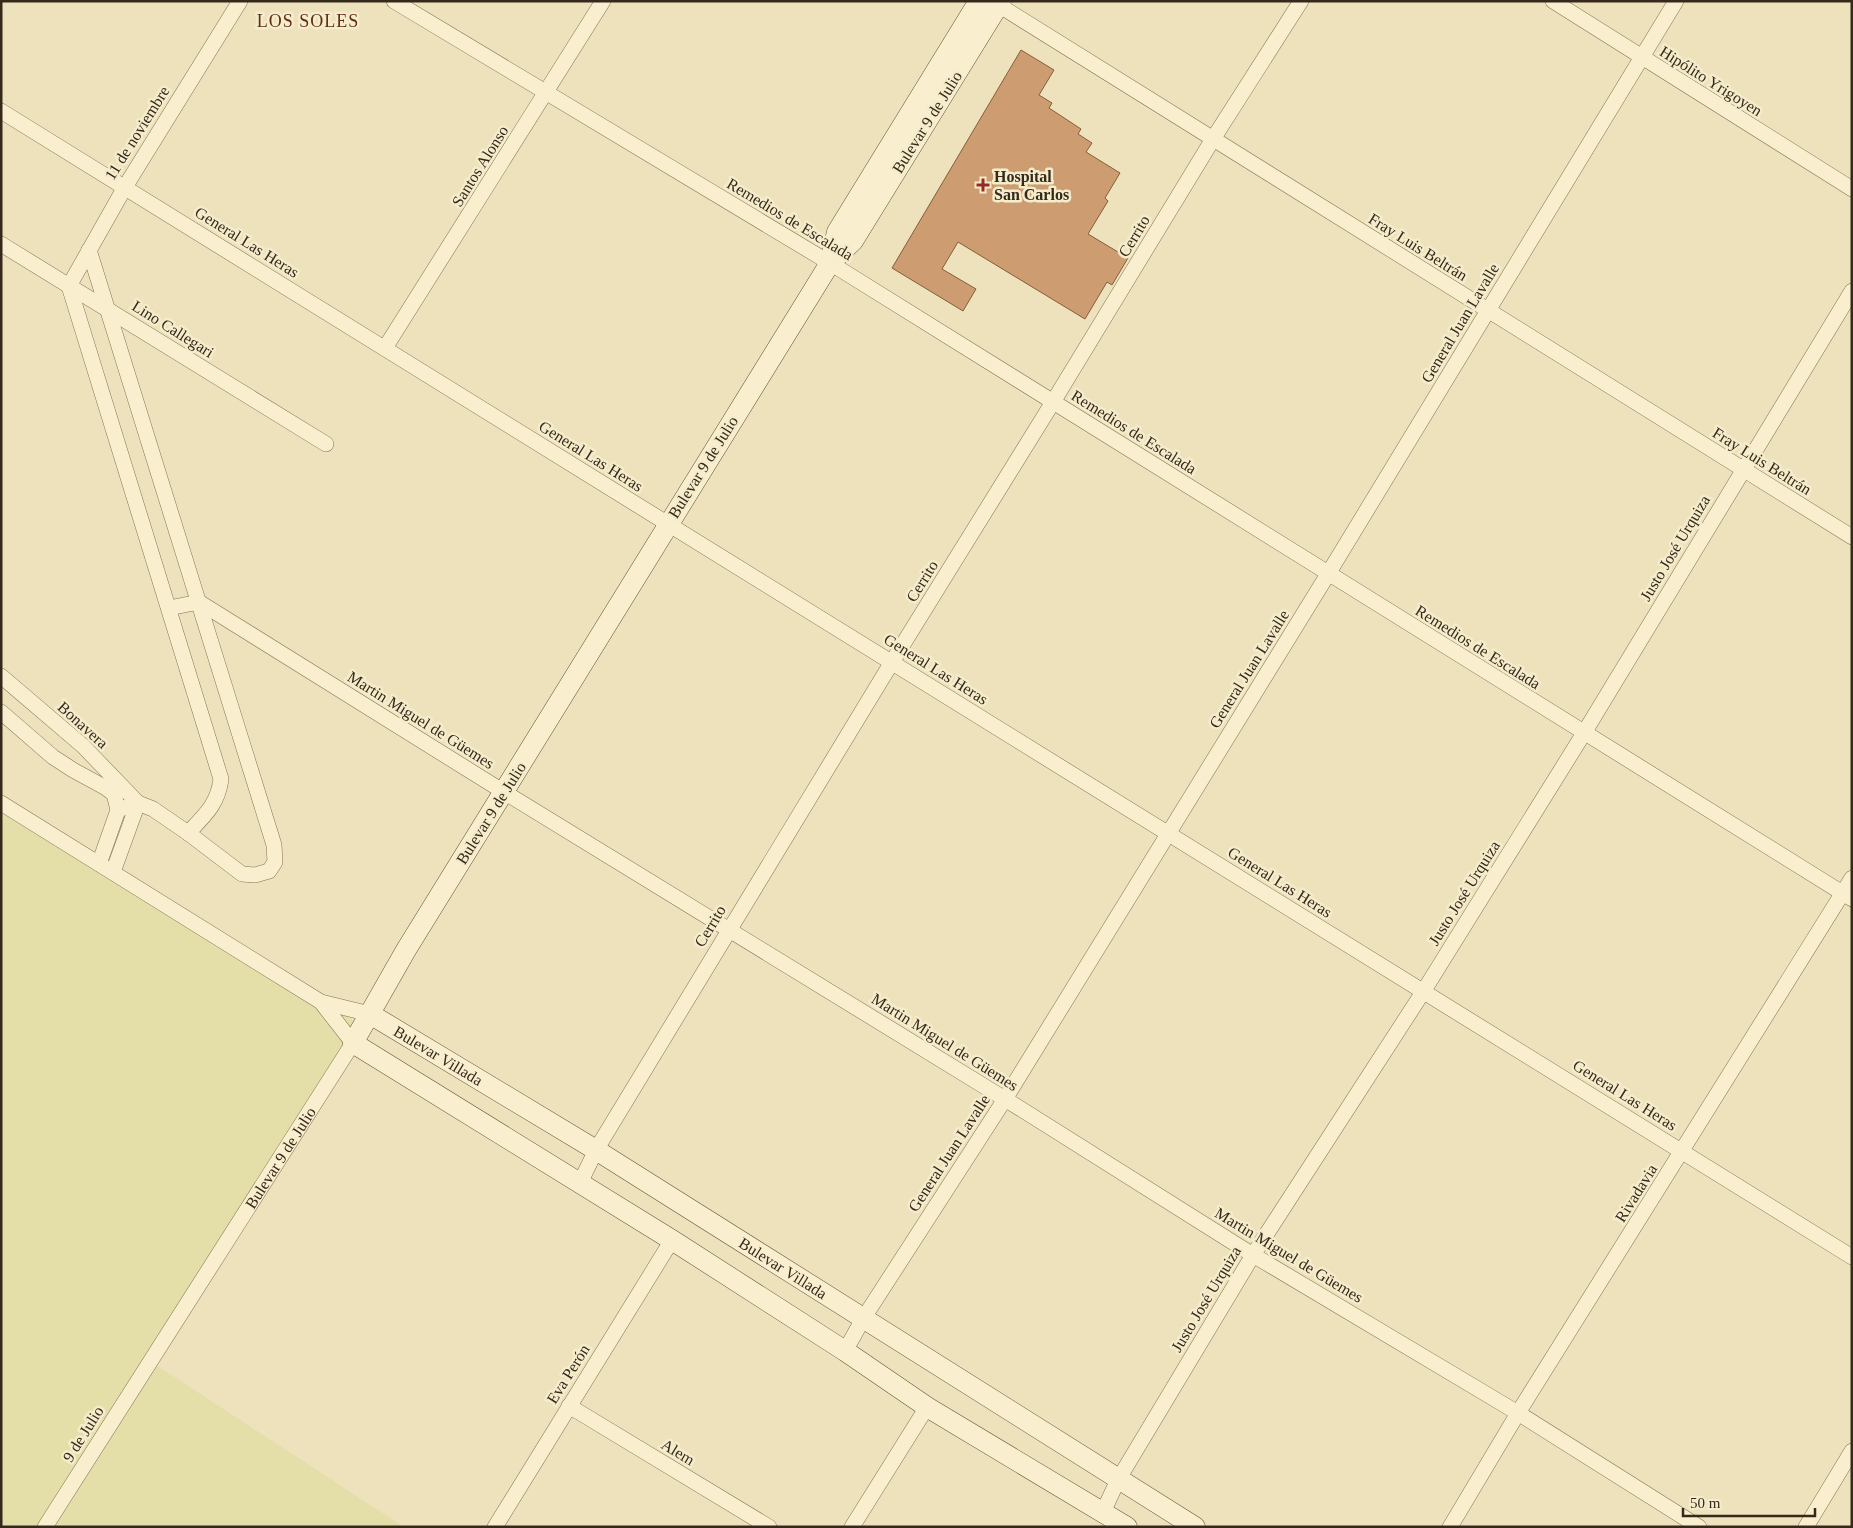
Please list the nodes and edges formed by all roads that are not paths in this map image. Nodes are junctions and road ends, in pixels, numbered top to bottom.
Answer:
1 (240, 1) edge
2 (394, 1) edge
3 (603, 1) edge
4 (1300, 1) edge
5 (1553, 1) edge
6 (1676, 1) edge
7 (993, 2) edge
8 (1641, 58) junction
9 (547, 93) junction
10 (1, 111) edge
11 (1213, 139) junction
12 (124, 187) junction
13 (1852, 189) edge
14 (1, 244) edge
15 (89, 250) junction
16 (830, 263) junction
17 (69, 286) junction
18 (1852, 291) edge
19 (108, 310) junction
20 (1488, 310) junction
21 (384, 348) junction
22 (1053, 402) junction
23 (326, 444) dead end
24 (1744, 470) junction
25 (668, 524) junction
26 (1852, 537) edge
27 (1328, 574) junction
28 (199, 602) junction
29 (168, 608) junction
30 (892, 662) junction
31 (1, 676) edge
32 (1, 712) edge
33 (1584, 733) junction
34 (504, 792) junction
35 (1, 802) edge
36 (138, 803) junction
37 (118, 810) junction
38 (188, 833) junction
39 (1168, 833) junction
40 (99, 864) junction
41 (113, 872) junction
42 (1852, 878) edge
43 (1847, 896) edge
44 (728, 930) junction
45 (1423, 992) junction
46 (321, 1002) junction
47 (370, 1014) junction
48 (353, 1043) junction
49 (1005, 1099) junction
50 (596, 1150) junction
51 (1683, 1151) junction
52 (580, 1183) junction
53 (672, 1240) junction
54 (1253, 1255) junction
55 (1852, 1257) edge
56 (863, 1319) junction
57 (845, 1351) junction
58 (150, 1361) joint
59 (569, 1406) junction
60 (927, 1407) junction
61 (1518, 1413) junction
62 (1852, 1451) edge
63 (1118, 1480) junction
64 (1103, 1512) junction
65 (45, 1527) edge
66 (495, 1527) edge
67 (769, 1527) edge
68 (852, 1527) edge
69 (1127, 1527) edge
70 (1194, 1527) edge
71 (1450, 1527) edge
72 (1699, 1527) edge
73 (1806, 1527) edge

1 - 12 street, 11 de noviembre
2 - 9 street, Remedios de Escalada
3 - 9 street, Santos Alonso
4 - 11 street, Cerrito
5 - 8 street, Hipólito Yrigoyen
6 - 8 street, General Juan Lavalle
7 - 11 street, Fray Luis Beltrán
7 - 16 main road, Bulevar 9 de Julio
8 - 13 street, Hipólito Yrigoyen
8 - 20 street, General Juan Lavalle
9 - 16 street, Remedios de Escalada
9 - 21 street, Santos Alonso
10 - 12 street, General Las Heras
11 - 20 street, Fray Luis Beltrán
11 - 22 street, Cerrito
12 - 15 street, 11 de noviembre
12 - 21 street, General Las Heras
14 - 17 street, Lino Callegari
15 - 17 street, 11 de noviembre
15 - 19 street, Bonavera
16 - 22 street, Remedios de Escalada
16 - 25 main road, Bulevar 9 de Julio
17 - 19 street, Lino Callegari
17 - 29 street
18 - 24 street, Justo José Urquiza
19 - 23 street, Lino Callegari
19 - 28 street, Bonavera
20 - 24 street, Fray Luis Beltrán
20 - 27 street, General Juan Lavalle
21 - 25 street, General Las Heras
22 - 27 street, Remedios de Escalada
22 - 30 street, Cerrito
24 - 26 street, Fray Luis Beltrán
24 - 33 street, Justo José Urquiza
25 - 30 street, General Las Heras
25 - 34 main road, Bulevar 9 de Julio
27 - 33 street, Remedios de Escalada
27 - 39 street, General Juan Lavalle
28 - 29 street
28 - 34 street, Martin Miguel de Güemes
28 - 38 street, Bonavera
29 - 38 street
30 - 39 street, General Las Heras
30 - 44 street, Cerrito
31 - 36 street, Bonavera
32 - 37 street
33 - 43 street, Remedios de Escalada
33 - 45 street, Justo José Urquiza
34 - 44 street, Martin Miguel de Güemes
34 - 47 main road, Bulevar 9 de Julio
35 - 40 street
36 - 37 street
36 - 38 street, Bonavera
36 - 41 street
37 - 40 street
39 - 45 street, General Las Heras
39 - 49 street, General Juan Lavalle
40 - 41 street
41 - 46 street
42 - 43 street, Rivadavia
43 - 51 street, Rivadavia
44 - 49 street, Martin Miguel de Güemes
44 - 50 street, Cerrito
45 - 51 street, General Las Heras
45 - 54 street, Justo José Urquiza
46 - 47 street
46 - 48 street
47 - 48 main road, Bulevar 9 de Julio
47 - 50 main road, Bulevar Villada
48 - 52 main road, Bulevar Villada
48 - 58 street, Bulevar 9 de Julio
49 - 54 street, Martin Miguel de Güemes
49 - 56 street, General Juan Lavalle
50 - 52 street, Cerrito
50 - 56 main road, Bulevar Villada
51 - 55 street, General Las Heras
51 - 61 street, Rivadavia
52 - 53 main road, Bulevar Villada
53 - 57 main road, Bulevar Villada
53 - 59 street, Eva Perón
54 - 61 street, Martin Miguel de Güemes
54 - 63 street, Justo José Urquiza
56 - 57 street, General Juan Lavalle
56 - 63 main road, Bulevar Villada
57 - 60 main road, Bulevar Villada
58 - 65 street, 9 de Julio
59 - 66 street, Eva Perón
59 - 67 street, Alem
60 - 64 main road, Bulevar Villada
60 - 68 street
61 - 71 street, Rivadavia
61 - 72 street, Martin Miguel de Güemes
62 - 73 street
63 - 64 street, Justo José Urquiza
63 - 70 main road, Bulevar Villada
64 - 69 main road, Bulevar Villada

